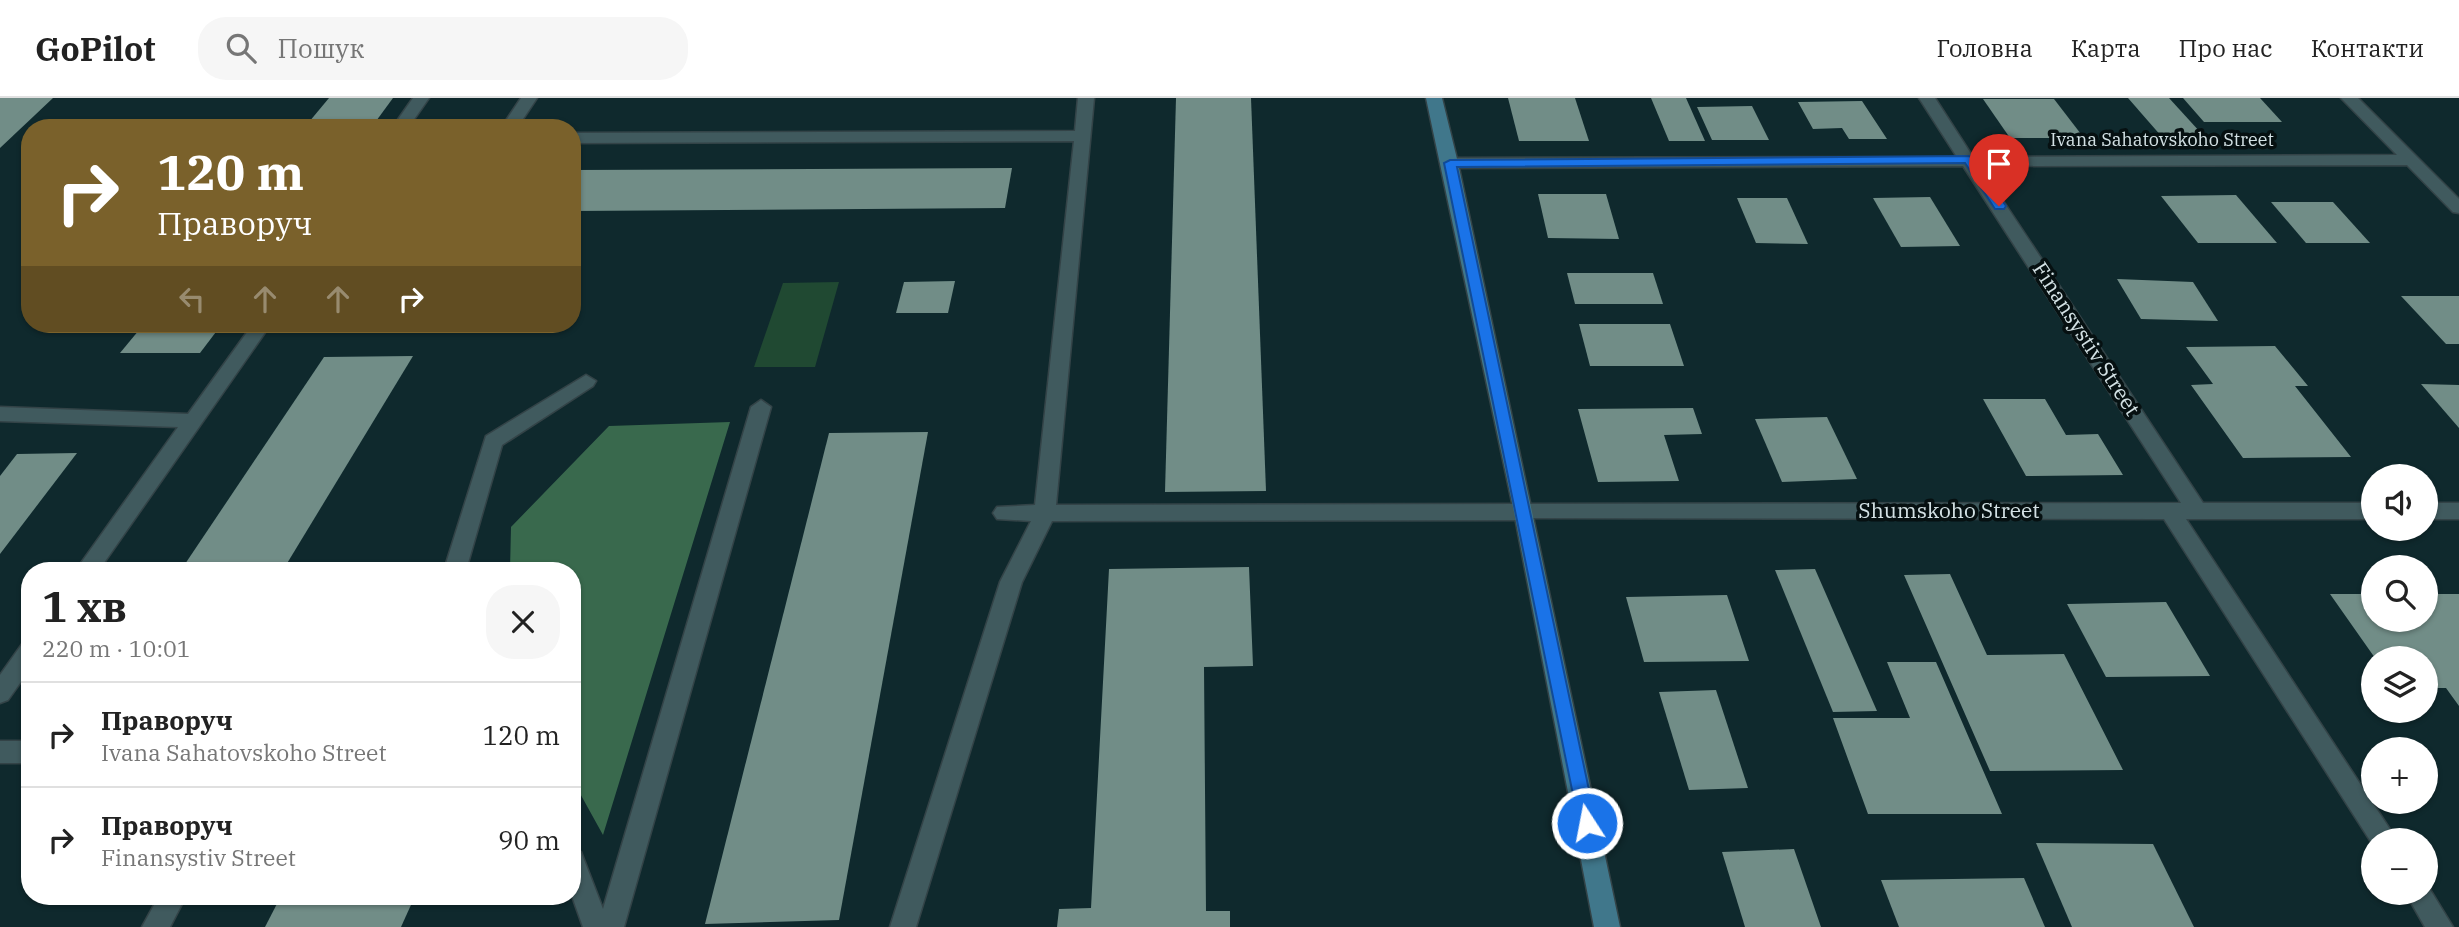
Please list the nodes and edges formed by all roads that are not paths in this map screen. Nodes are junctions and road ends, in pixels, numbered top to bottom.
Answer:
1 (421, 98) edge
2 (529, 98) edge
3 (1086, 98) edge
4 (1434, 98) edge
5 (1927, 98) edge
6 (2349, 98) edge
7 (406, 119) edge
8 (515, 119) edge
9 (1083, 136) junction
10 (581, 138) edge
11 (1969, 159) junction
12 (2411, 160) junction
13 (1450, 163) junction
14 (2459, 208) edge
15 (256, 333) edge
16 (586, 381) dead end
17 (761, 407) dead end
18 (0, 414) edge
19 (193, 421) junction
20 (2170, 511) junction
21 (2197, 511) junction
22 (2361, 511) edge
23 (2438, 511) edge
24 (2459, 511) edge
25 (1524, 512) junction
26 (1004, 513) dead end
27 (1045, 513) junction
28 (93, 562) edge
29 (456, 562) edge
30 (21, 664) edge
31 (0, 693) edge
32 (0, 752) edge
33 (21, 752) edge
34 (2376, 828) edge
35 (581, 885) edge
36 (168, 905) edge
37 (2426, 905) edge
38 (155, 927) edge
39 (596, 927) edge
40 (611, 927) edge
41 (903, 927) edge
42 (1607, 927) edge
43 (2440, 927) edge

1 - 7 street
2 - 8 street
3 - 9 street
4 - 13 street
5 - 11 street, Finansystiv Street
6 - 12 street
9 - 10 street
9 - 27 street
11 - 12 street, Ivana Sahatovskoho Street
11 - 13 street, Ivana Sahatovskoho Street
11 - 21 street, Finansystiv Street
12 - 14 street
13 - 25 street
15 - 19 street
16 - 29 street
17 - 40 street
18 - 19 street
19 - 28 street
20 - 21 street, Shumskoho Street
20 - 25 street, Shumskoho Street
20 - 34 street
21 - 22 street, Shumskoho Street
23 - 24 street
25 - 27 street, Shumskoho Street
25 - 42 street
26 - 27 street, Shumskoho Street
27 - 41 street
30 - 31 street
32 - 33 street
35 - 39 street
36 - 38 street
37 - 43 street

